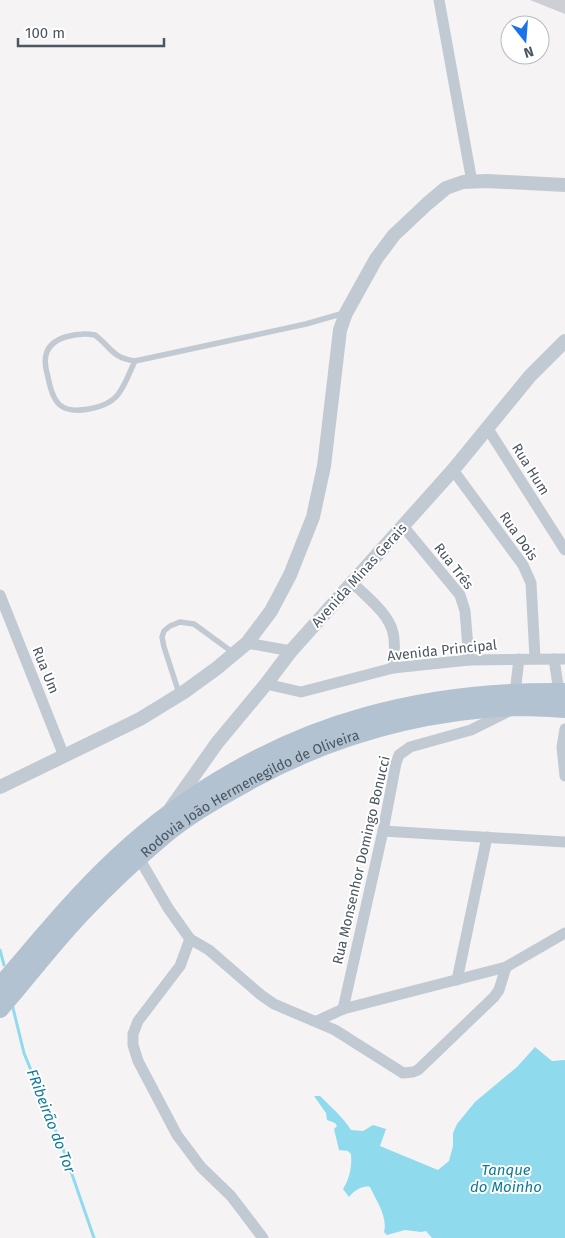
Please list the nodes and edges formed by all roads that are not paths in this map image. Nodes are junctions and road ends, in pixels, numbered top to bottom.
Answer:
1 (439, 0) edge
2 (468, 182) junction
3 (565, 185) edge
4 (346, 313) junction
5 (565, 341) edge
6 (134, 361) junction
7 (488, 429) junction
8 (453, 470) junction
9 (403, 526) junction
10 (565, 550) edge
11 (352, 582) junction
12 (0, 595) edge
13 (247, 643) junction
14 (291, 651) junction
15 (234, 654) junction
16 (535, 658) junction
17 (519, 659) junction
18 (560, 659) edge
19 (470, 660) junction
20 (393, 668) junction
21 (266, 684) junction
22 (562, 692) edge
23 (180, 694) junction
24 (516, 700) junction
25 (565, 709) edge
26 (565, 729) edge
27 (64, 756) junction
28 (565, 776) edge
29 (0, 786) edge
30 (164, 818) junction
31 (383, 831) junction
32 (487, 836) junction
33 (565, 842) edge
34 (139, 858) junction
35 (565, 933) edge
36 (190, 939) junction
37 (506, 967) junction
38 (457, 980) junction
39 (0, 986) edge
40 (0, 1009) edge
41 (343, 1009) junction
42 (317, 1021) junction
43 (263, 1238) edge

1 - 2 street
2 - 3 street
2 - 4 street
4 - 6 lane
4 - 13 street
5 - 7 street, Avenida Minas Gerais
6 - 6 lane
7 - 8 street, Avenida Minas Gerais
7 - 10 street, Rua Hum
8 - 9 street, Avenida Minas Gerais
8 - 16 street, Rua Dois
9 - 11 street, Avenida Minas Gerais
9 - 19 street, Rua Três
11 - 14 street, Avenida Minas Gerais
11 - 20 street
12 - 27 street, Rua Um
13 - 14 street
13 - 15 street
14 - 21 street, Avenida Minas Gerais
15 - 23 street
15 - 23 lane
16 - 17 street, Avenida Principal
16 - 18 street, Avenida Principal
17 - 19 street, Avenida Principal
17 - 24 street
18 - 22 street
19 - 20 street, Avenida Principal
20 - 21 street, Avenida Principal
21 - 30 street, Avenida Minas Gerais
22 - 24 main road, Rodovia João Hermenegildo de Oliveira
23 - 27 street
24 - 25 main road, Rodovia João Hermenegildo de Oliveira
24 - 30 main road, Rodovia João Hermenegildo de Oliveira
24 - 31 street, Rua Monsenhor Domingo Bonucci
24 - 34 main road, Rodovia João Hermenegildo de Oliveira
26 - 28 street
27 - 29 street
30 - 39 main road, Rodovia João Hermenegildo de Oliveira
31 - 32 street
31 - 41 street, Rua Monsenhor Domingo Bonucci
32 - 33 street
32 - 38 street
34 - 36 street
34 - 40 main road, Rodovia João Hermenegildo de Oliveira
35 - 37 street
36 - 42 street
36 - 43 street
37 - 38 street
37 - 42 street
38 - 41 street
41 - 42 street

